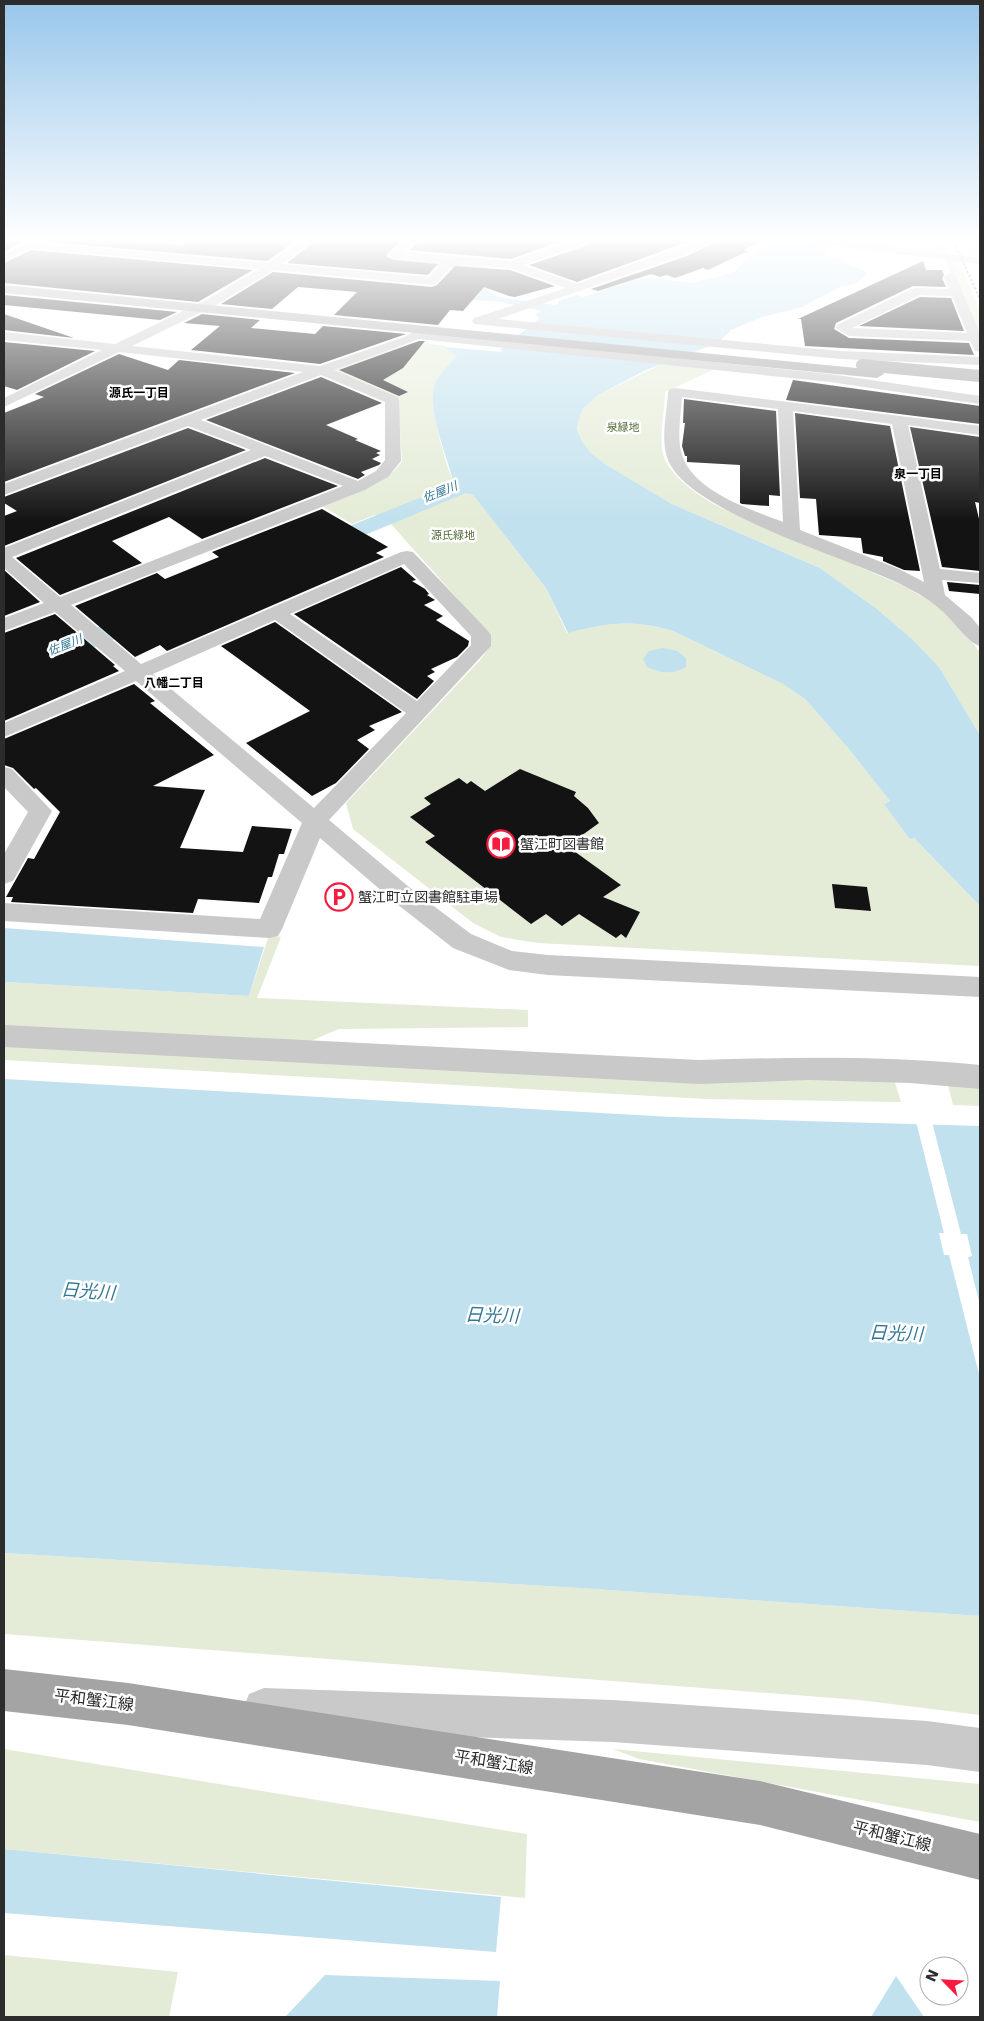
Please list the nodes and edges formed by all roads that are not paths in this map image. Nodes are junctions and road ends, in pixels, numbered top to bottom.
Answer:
1 (149, 332) edge
2 (415, 332) edge
3 (428, 332) edge
4 (536, 332) edge
5 (536, 332) edge
6 (853, 332) edge
7 (421, 333) junction
8 (4, 336) edge
9 (978, 343) edge
10 (116, 348) junction
11 (707, 349) junction
12 (894, 357) junction
13 (980, 361) edge
14 (862, 364) junction
15 (321, 370) junction
16 (980, 370) edge
17 (878, 374) junction
18 (980, 376) edge
19 (980, 384) edge
20 (901, 388) junction
21 (980, 390) edge
22 (980, 400) edge
23 (4, 403) edge
24 (785, 406) junction
25 (187, 420) junction
26 (899, 420) junction
27 (980, 430) edge
28 (266, 450) junction
29 (358, 486) junction
30 (4, 490) edge
31 (792, 533) junction
32 (4, 554) edge
33 (4, 559) edge
34 (931, 574) junction
35 (980, 578) edge
36 (936, 595) junction
37 (58, 604) junction
38 (277, 613) junction
39 (4, 625) edge
40 (980, 640) edge
41 (140, 672) junction
42 (419, 712) junction
43 (4, 731) edge
44 (4, 774) edge
45 (315, 821) junction
46 (4, 875) edge
47 (4, 912) edge
48 (980, 987) edge
49 (4, 1036) edge
50 (980, 1077) edge
51 (4, 1690) edge
52 (128, 1704) junction
53 (980, 1750) edge
54 (980, 1857) edge

1 - 10 street
2 - 7 main road
3 - 7 main road
4 - 11 main road
5 - 11 street
6 - 9 street
7 - 15 street
7 - 20 street
8 - 10 street
10 - 15 street
10 - 23 street
11 - 12 street
11 - 14 main road
11 - 17 main road
12 - 13 street
12 - 20 street
14 - 16 main road, bridge
14 - 18 main road, bridge
15 - 25 street
15 - 29 street
17 - 19 main road
17 - 21 main road
20 - 22 street
24 - 26 street
24 - 31 street
24 - 31 street
25 - 28 street
25 - 30 street
26 - 27 street
26 - 34 street
28 - 29 street
28 - 32 street
29 - 37 street
31 - 36 street
33 - 37 street
34 - 35 street
34 - 36 street
36 - 40 street
37 - 39 street
37 - 41 street
38 - 41 street
38 - 42 street
38 - 42 street
41 - 43 street
41 - 45 street
42 - 45 street
44 - 46 street
45 - 47 street
45 - 48 street
49 - 50 street
51 - 52 main road, 平和蟹江線
52 - 53 street
52 - 54 main road, 平和蟹江線

